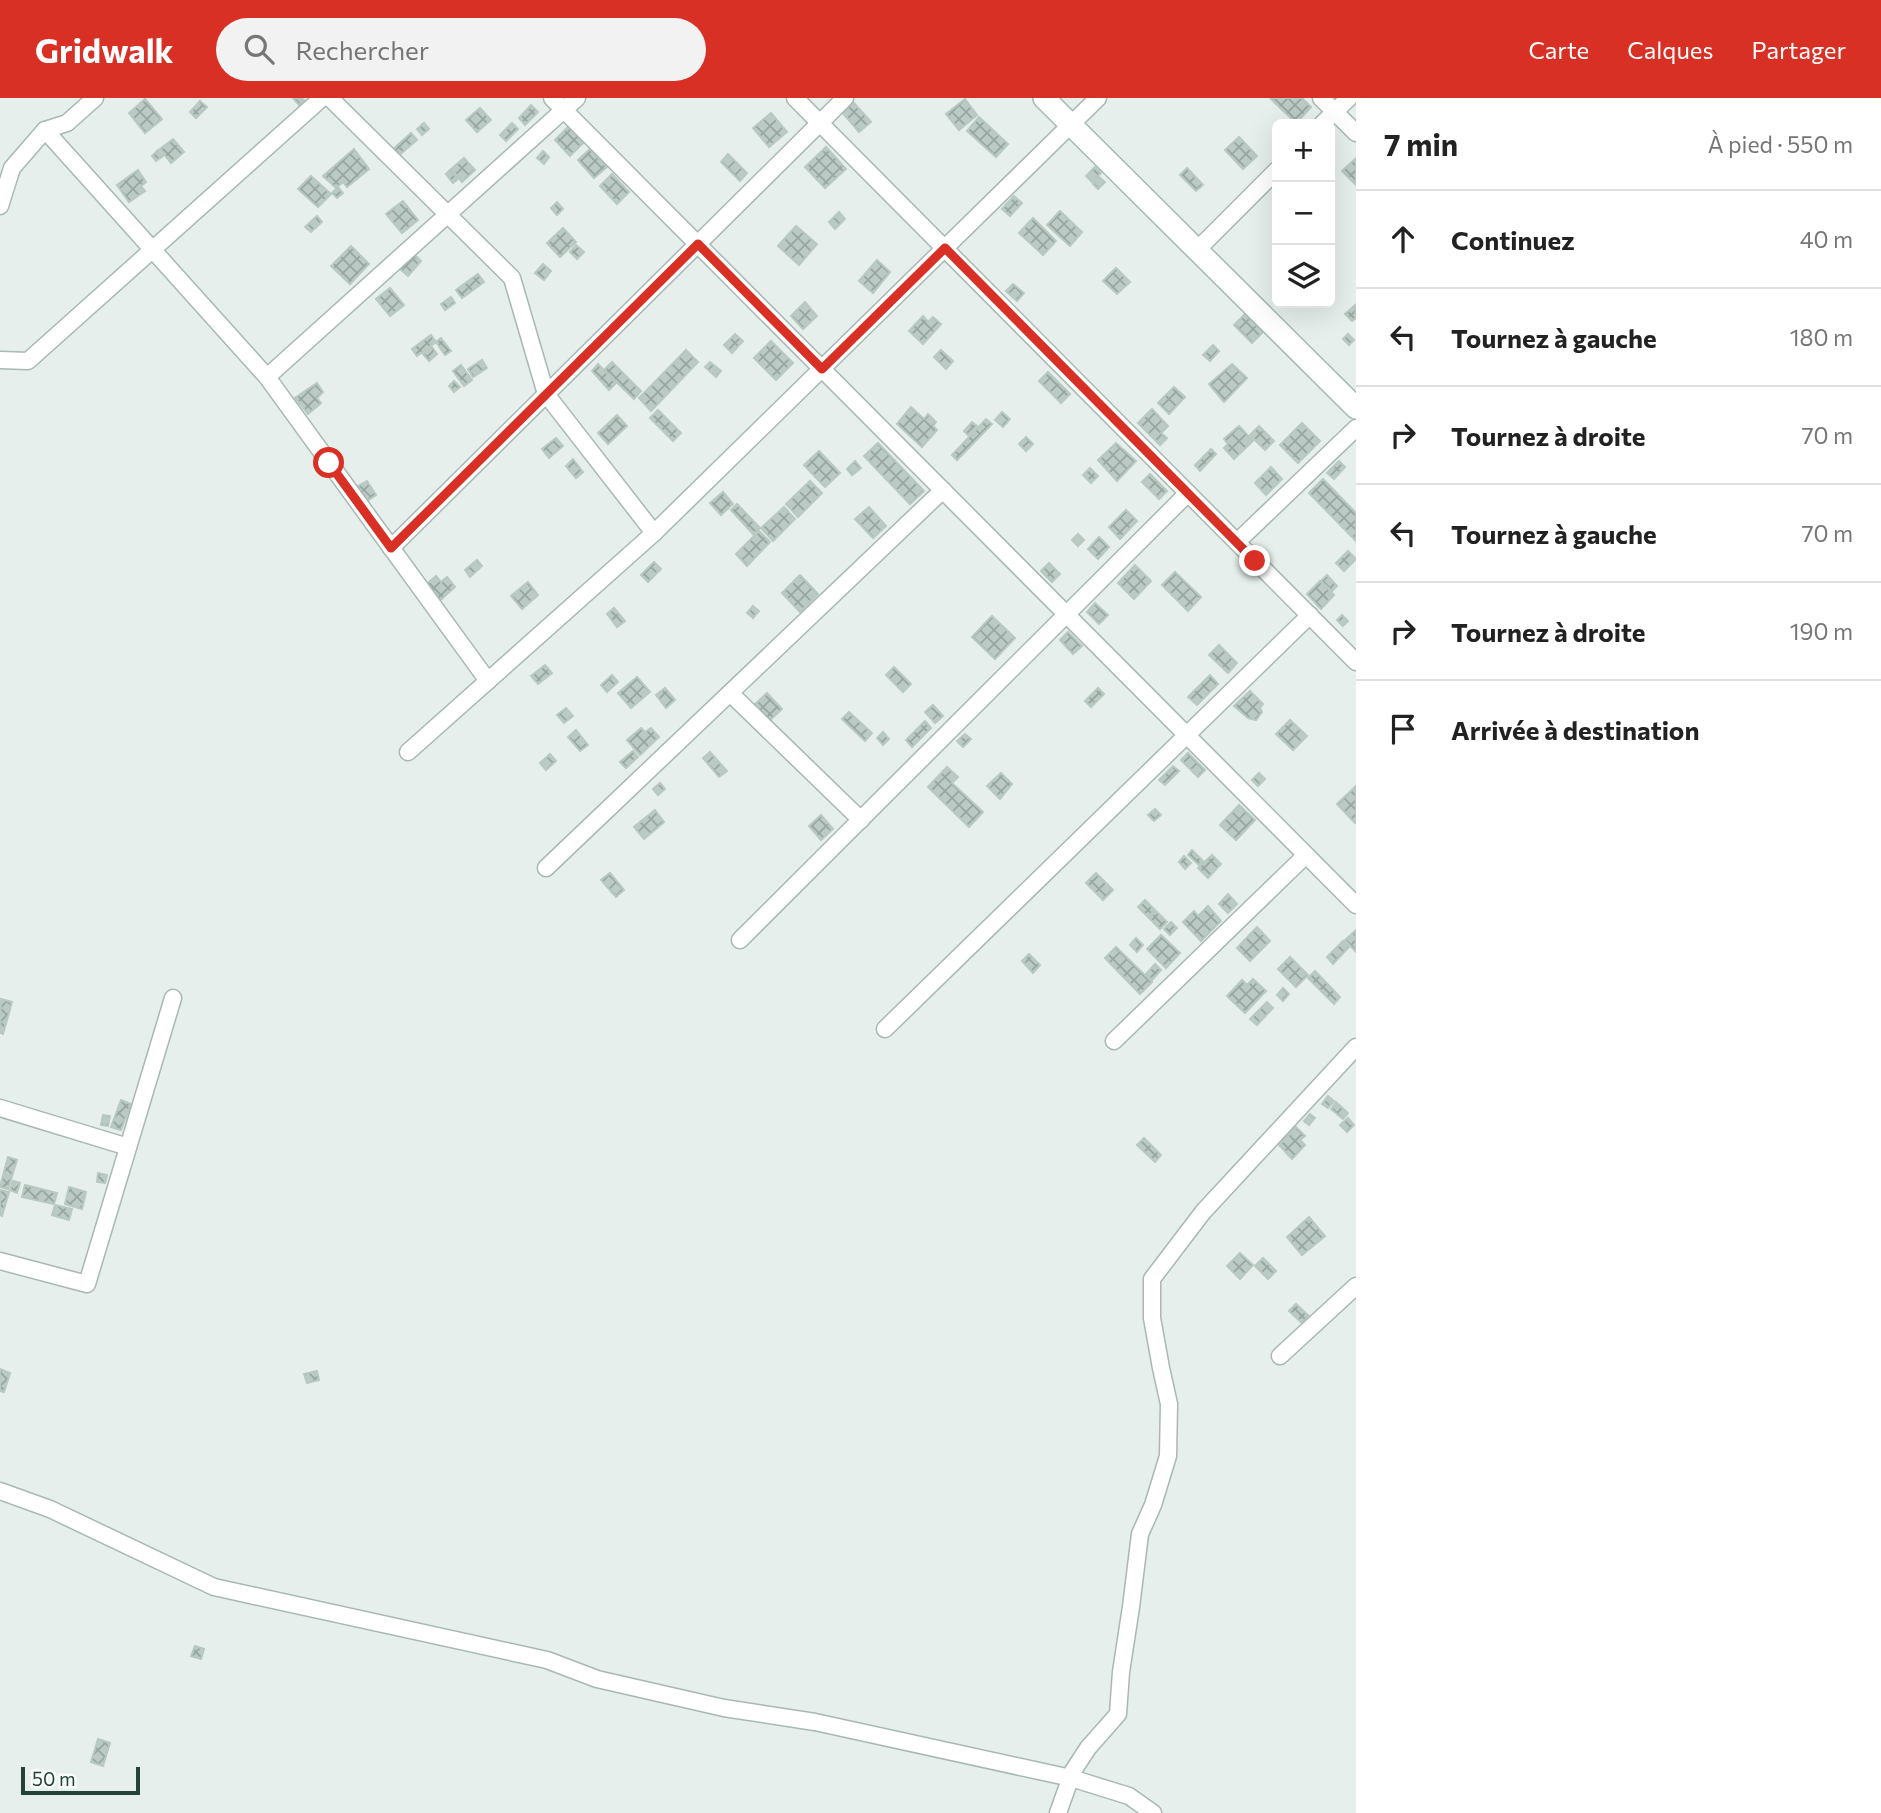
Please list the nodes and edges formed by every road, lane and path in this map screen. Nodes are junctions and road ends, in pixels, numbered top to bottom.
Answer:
1 (95, 98) edge
2 (322, 98) edge
3 (330, 98) edge
4 (577, 98) edge
5 (795, 98) edge
6 (845, 98) edge
7 (1044, 98) edge
8 (1098, 98) edge
9 (1321, 98) edge
10 (1349, 98) edge
11 (558, 104) edge
12 (1335, 112) junction
13 (1327, 119) edge
14 (820, 123) junction
15 (1071, 125) junction
16 (45, 130) junction
17 (1356, 133) edge
18 (1272, 175) edge
19 (0, 206) edge
20 (448, 215) junction
21 (698, 244) junction
22 (945, 248) junction
23 (153, 250) junction
24 (1197, 250) junction
25 (0, 360) edge
26 (822, 369) junction
27 (267, 377) junction
28 (546, 394) junction
29 (1356, 408) edge
30 (1356, 428) edge
31 (943, 490) junction
32 (1188, 493) junction
33 (654, 533) junction
34 (1237, 542) junction
35 (391, 548) junction
36 (1067, 614) junction
37 (1310, 615) junction
38 (1356, 662) edge
39 (488, 681) junction
40 (730, 693) junction
41 (1187, 735) junction
42 (408, 752) dead end
43 (861, 820) junction
44 (1306, 855) junction
45 (546, 868) dead end
46 (1356, 905) edge
47 (740, 940) dead end
48 (173, 998) dead end
49 (886, 1029) dead end
50 (1114, 1041) dead end
51 (1356, 1047) edge
52 (0, 1108) edge
53 (128, 1147) junction
54 (0, 1261) edge
55 (1356, 1286) edge
56 (1280, 1356) dead end
57 (0, 1491) edge
58 (1070, 1778) junction
59 (1058, 1813) edge
60 (1153, 1813) edge

1 - 16 street
2 - 23 street
3 - 20 street
4 - 11 street
5 - 14 street
6 - 14 street
7 - 15 main road
8 - 15 street
9 - 12 street
10 - 12 street
11 - 20 street
11 - 21 street
12 - 13 street
12 - 17 street
14 - 21 street
14 - 22 street
15 - 22 street
15 - 24 main road
16 - 19 street
16 - 23 street
18 - 24 street
20 - 27 street
20 - 28 street
21 - 26 street
21 - 28 street
22 - 26 street
22 - 32 street
23 - 25 street
23 - 27 street
24 - 29 main road
26 - 31 street
26 - 33 street
27 - 35 street
28 - 33 street
28 - 35 street
30 - 34 street
31 - 36 street
31 - 40 street
32 - 34 street
32 - 36 street
33 - 39 street
34 - 37 street
35 - 39 street
36 - 41 street
36 - 43 street
37 - 38 street
37 - 41 street
39 - 42 street
40 - 43 street
40 - 45 street
41 - 44 street
41 - 49 street
43 - 47 street
44 - 46 street
44 - 50 street
48 - 53 street
51 - 58 street
52 - 53 street
53 - 54 street
55 - 56 street
57 - 58 street
58 - 59 street
58 - 60 street

